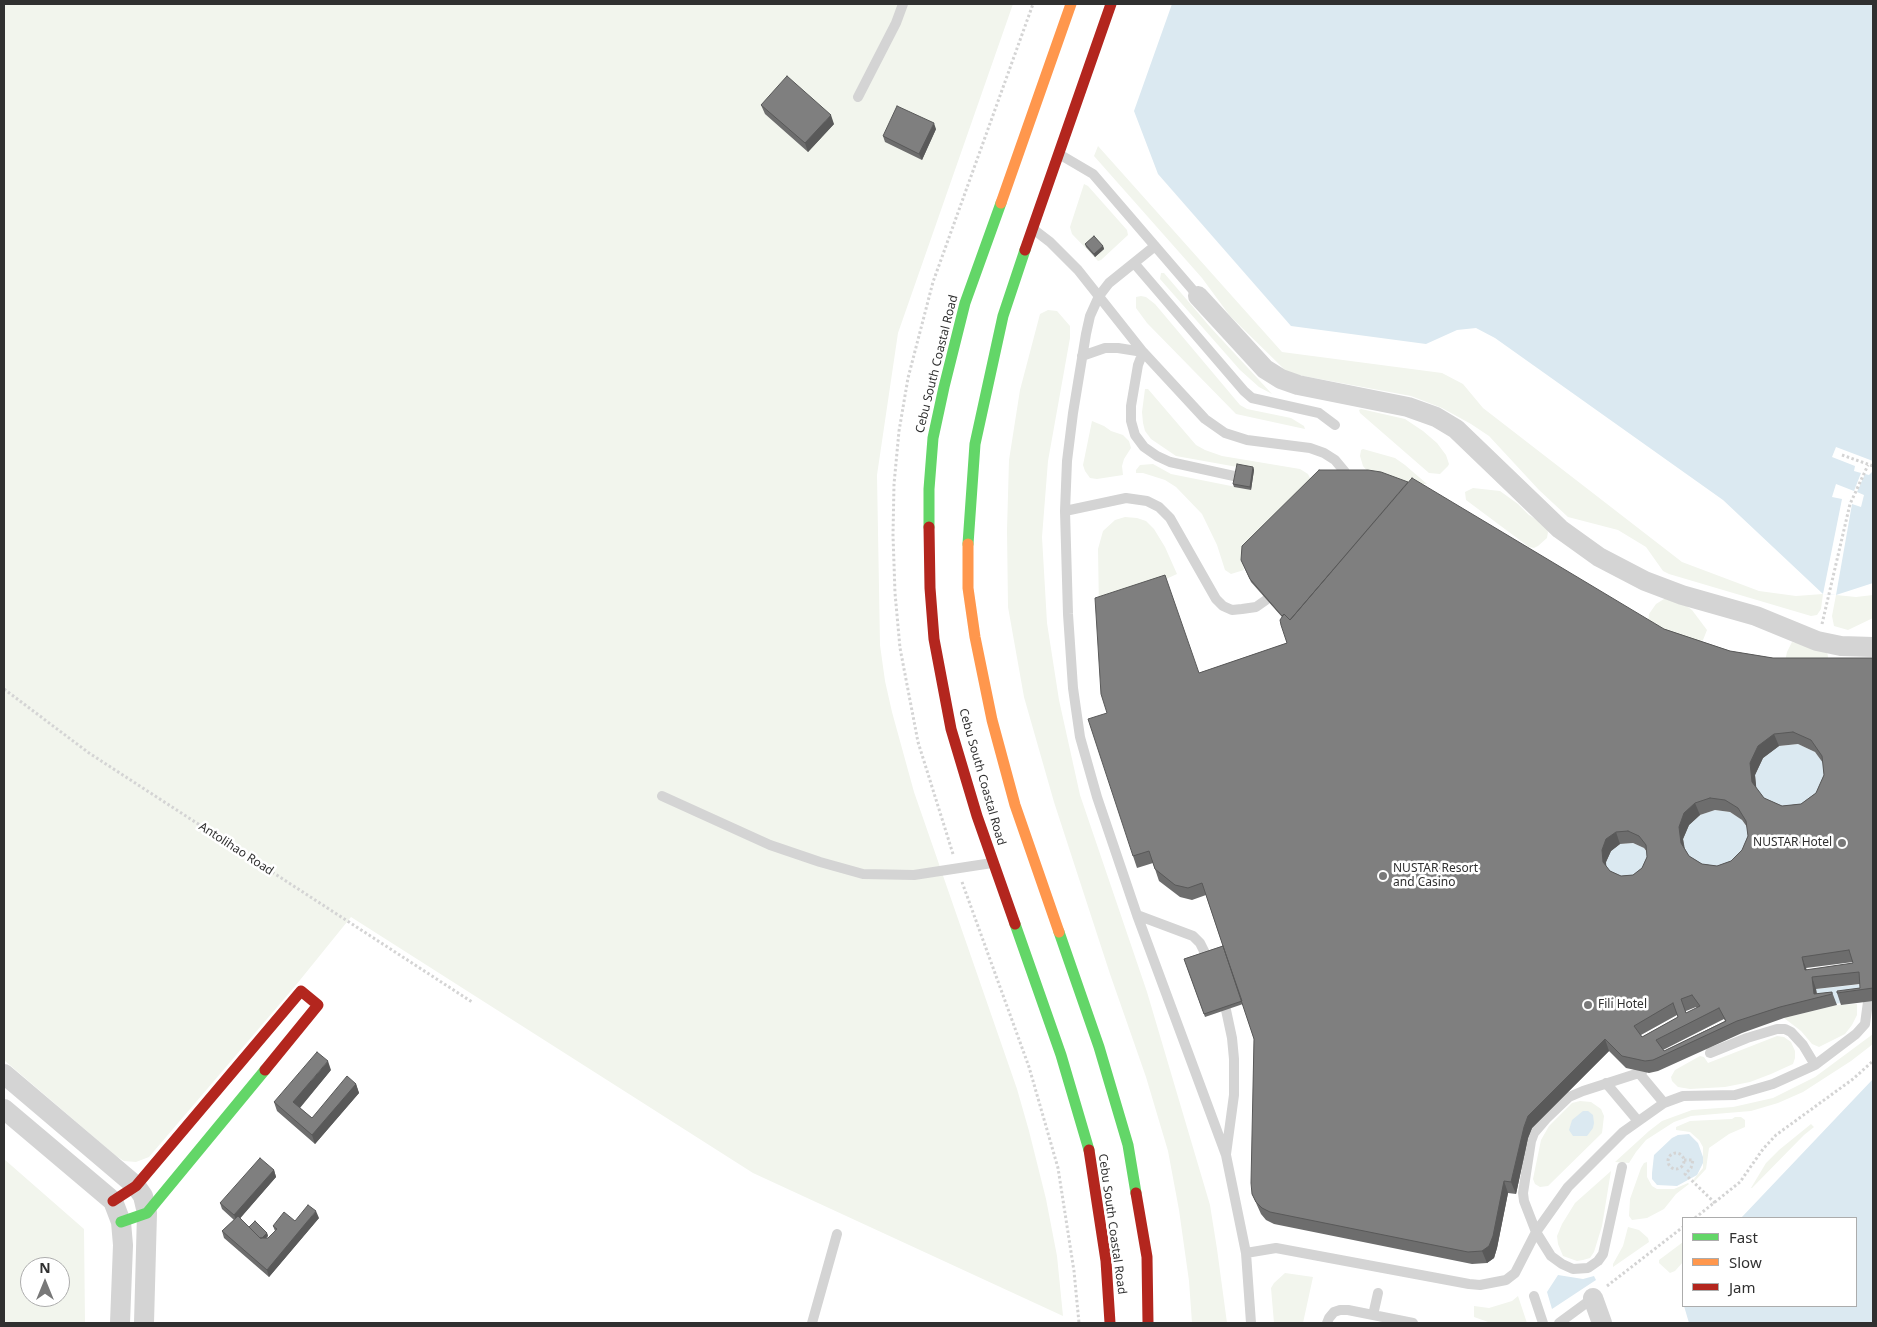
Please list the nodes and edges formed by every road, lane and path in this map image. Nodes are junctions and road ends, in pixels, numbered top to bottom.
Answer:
1 (903, 4) edge
2 (1071, 4) edge
3 (1111, 4) edge
4 (858, 97) dead end
5 (1058, 153) junction
6 (1032, 229) junction
7 (1155, 246) junction
8 (1134, 264) junction
9 (1099, 296) junction
10 (1198, 296) joint
11 (1143, 352) junction
12 (1082, 356) junction
13 (1335, 425) dead end
14 (1842, 455) dead end
15 (1868, 465) junction
16 (1873, 466) edge
17 (1345, 472) edge
18 (1234, 476) edge
19 (1065, 511) junction
20 (1266, 600) edge
21 (1817, 641) junction
22 (1873, 647) edge
23 (4, 689) edge
24 (662, 796) dead end
25 (993, 862) junction
26 (1137, 915) junction
27 (1206, 955) edge
28 (472, 1002) dead end
29 (1868, 1002) edge
30 (1226, 1010) edge
31 (1710, 1054) edge
32 (1873, 1061) edge
33 (1815, 1065) junction
34 (4, 1074) edge
35 (1606, 1084) junction
36 (1664, 1103) junction
37 (4, 1109) edge
38 (1638, 1122) junction
39 (1226, 1154) junction
40 (1684, 1160) junction
41 (1622, 1167) dead end
42 (136, 1186) junction
43 (113, 1201) junction
44 (1714, 1203) junction
45 (147, 1213) junction
46 (1696, 1217) edge
47 (121, 1222) junction
48 (1682, 1228) edge
49 (1536, 1232) junction
50 (837, 1234) dead end
51 (1246, 1253) junction
52 (1378, 1293) dead end
53 (1534, 1296) dead end
54 (1593, 1298) junction
55 (1373, 1315) junction
56 (120, 1323) edge
57 (144, 1323) edge
58 (812, 1323) edge
59 (1110, 1323) edge
60 (1148, 1323) edge
61 (1251, 1323) edge
62 (1328, 1323) edge
63 (1413, 1323) edge
64 (1543, 1323) edge
65 (1559, 1323) edge
66 (1602, 1323) edge

1 - 4 lane
2 - 25 main road, Cebu South Coastal Road
3 - 5 main road, Cebu South Coastal Road
5 - 6 main road, Cebu South Coastal Road
5 - 7 lane
6 - 9 lane
6 - 60 main road, Cebu South Coastal Road
7 - 8 lane
7 - 10 lane
8 - 9 lane
8 - 13 lane
9 - 11 lane
9 - 12 lane
10 - 21 street
11 - 12 lane
11 - 17 lane
11 - 18 lane
12 - 19 lane
14 - 15 path
15 - 16 path
15 - 21 path
19 - 20 lane
19 - 26 lane
21 - 22 street
23 - 28 path, Antolihao Road
24 - 25 lane
25 - 59 main road, Cebu South Coastal Road
26 - 27 lane
26 - 39 lane
29 - 33 lane
30 - 39 lane
31 - 33 lane
32 - 44 path
33 - 36 lane
34 - 42 street
35 - 36 lane
35 - 38 lane
35 - 49 lane
36 - 38 lane
37 - 43 street
38 - 49 lane
39 - 51 lane
40 - 40 path
40 - 44 path
41 - 49 lane
42 - 43 main road
42 - 45 street
42 - 45 main road
43 - 47 street
44 - 46 path
45 - 47 main road
45 - 57 street
47 - 56 street
48 - 54 path
49 - 51 lane
50 - 58 lane
51 - 61 lane
52 - 55 lane
53 - 64 lane
54 - 65 lane
54 - 66 street
55 - 62 lane
55 - 63 lane

